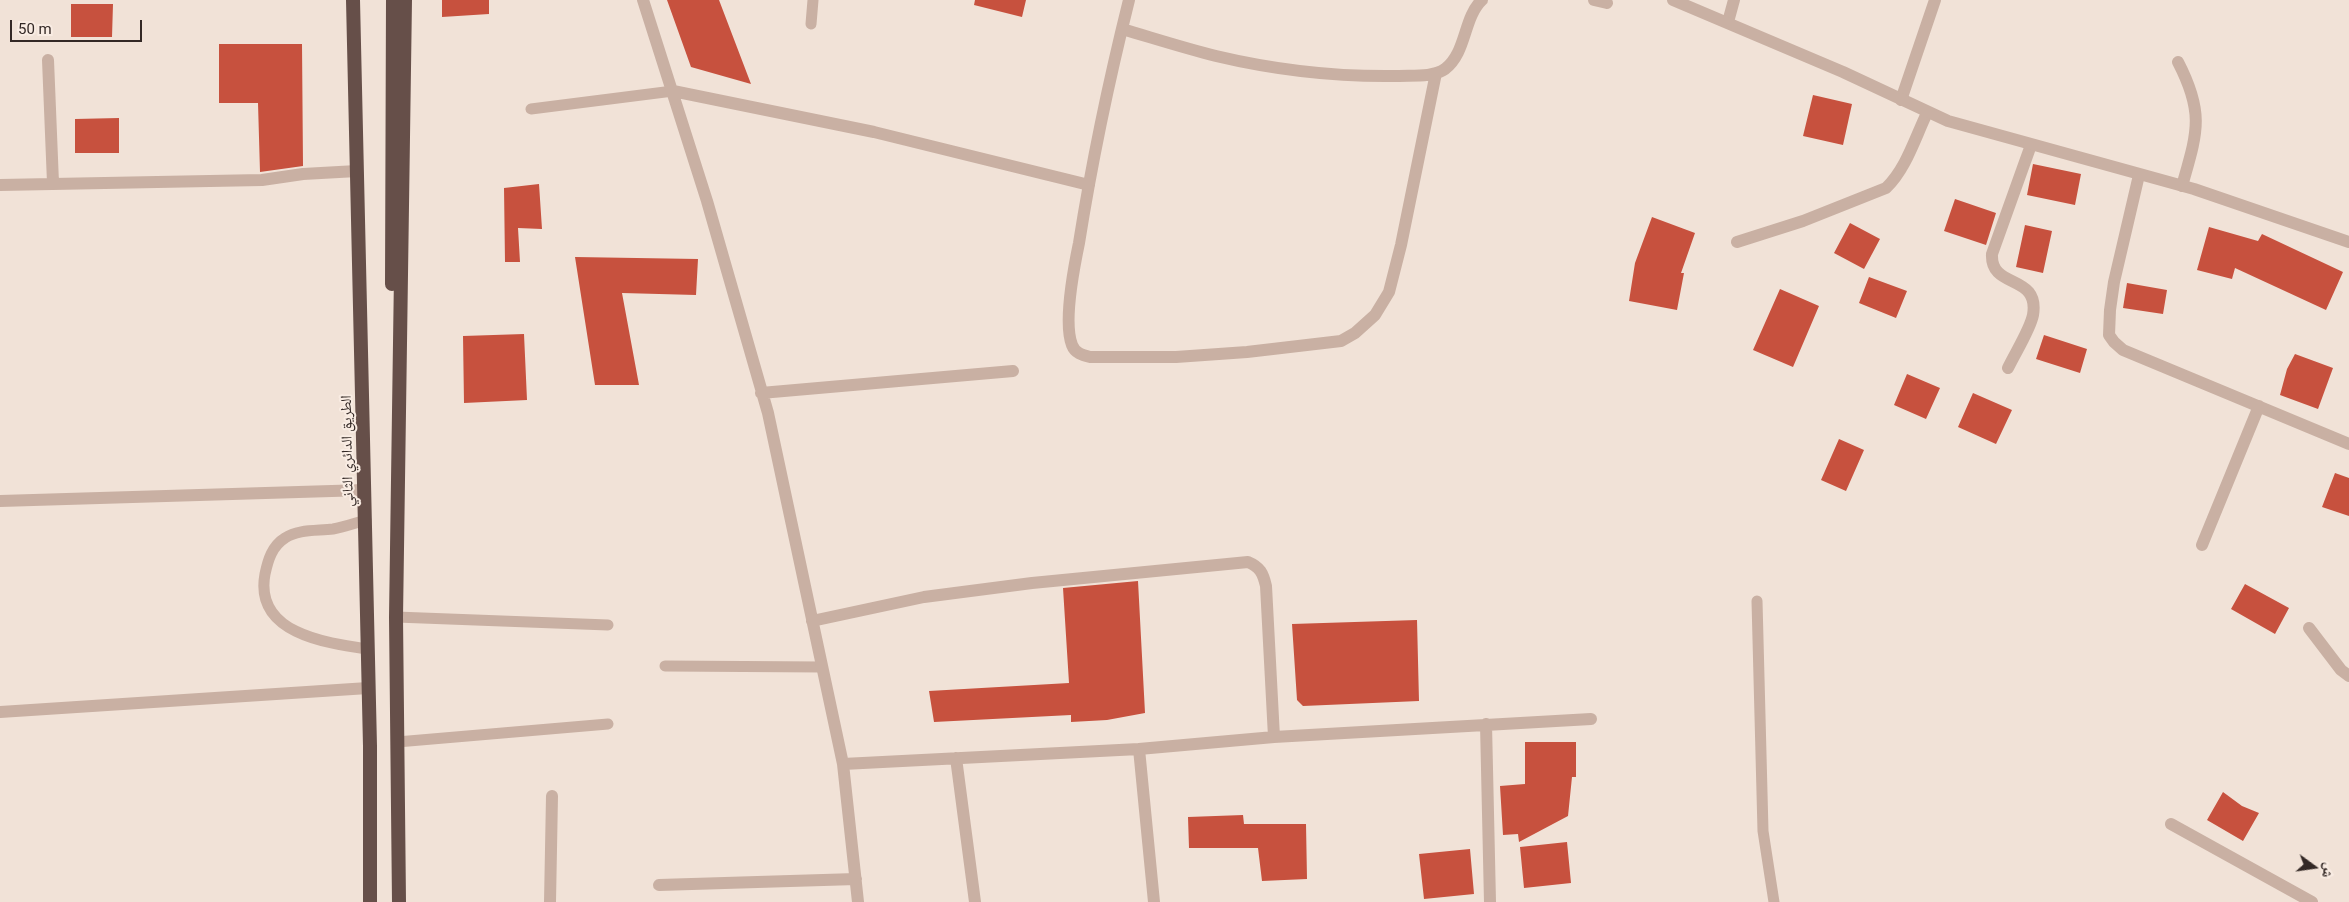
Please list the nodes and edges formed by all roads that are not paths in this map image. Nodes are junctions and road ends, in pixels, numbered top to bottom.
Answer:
1 (353, 0) edge
2 (393, 0) edge
3 (405, 0) edge
4 (643, 0) edge
5 (813, 0) edge
6 (1129, 0) edge
7 (1482, 0) edge
8 (1594, 0) edge
9 (1673, 0) edge
10 (1734, 0) edge
11 (1935, 0) edge
12 (1691, 3) edge
13 (1607, 4) dead end
14 (1728, 22) junction
15 (811, 24) dead end
16 (1122, 28) junction
17 (48, 60) dead end
18 (2178, 62) dead end
19 (1436, 73) junction
20 (673, 91) junction
21 (1901, 100) junction
22 (531, 109) dead end
23 (1927, 113) junction
24 (2031, 145) junction
25 (357, 171) junction
26 (2139, 175) junction
27 (53, 183) junction
28 (0, 185) edge
29 (1089, 185) junction
30 (2182, 186) junction
31 (1737, 242) dead end
32 (2349, 242) edge
33 (2008, 368) dead end
34 (1013, 371) dead end
35 (761, 393) junction
36 (2259, 406) junction
37 (2349, 444) edge
38 (398, 452) junction
39 (365, 490) junction
40 (0, 501) edge
41 (366, 520) junction
42 (2202, 545) dead end
43 (1757, 601) dead end
44 (396, 617) junction
45 (812, 621) junction
46 (608, 624) dead end
47 (2309, 628) dead end
48 (367, 649) junction
49 (665, 666) dead end
50 (822, 667) junction
51 (2349, 676) edge
52 (368, 688) junction
53 (0, 712) edge
54 (1591, 718) dead end
55 (608, 724) dead end
56 (1486, 724) junction
57 (1274, 737) junction
58 (397, 742) junction
59 (1139, 749) junction
60 (956, 758) junction
61 (843, 764) junction
62 (552, 796) dead end
63 (2171, 824) dead end
64 (856, 879) junction
65 (659, 885) dead end
66 (370, 902) edge
67 (399, 902) edge
68 (550, 902) edge
69 (858, 902) edge
70 (975, 902) edge
71 (1154, 902) edge
72 (1490, 902) edge
73 (1774, 902) edge
74 (2312, 902) edge

1 - 25 highway, الطريق الدائري الثاني
2 - 38 highway
3 - 38 highway
4 - 20 street
5 - 15 lane
6 - 16 street
7 - 19 street
8 - 13 street
9 - 12 street
10 - 14 street
11 - 21 street
12 - 14 street
14 - 21 street
16 - 19 street
16 - 29 street
17 - 27 street
18 - 30 street
19 - 29 street
20 - 22 lane
20 - 29 street
20 - 35 street
21 - 23 street
23 - 24 street
23 - 31 street
24 - 26 street
24 - 33 street
25 - 27 street
25 - 39 highway, الطريق الدائري الثاني
26 - 30 street
26 - 36 street
27 - 28 street
30 - 32 street
34 - 35 street
35 - 45 street
36 - 37 street
36 - 42 street
38 - 44 highway
39 - 40 street
39 - 41 highway, الطريق الدائري الثاني
41 - 48 highway, الطريق الدائري الثاني
41 - 48 lane
43 - 73 lane
44 - 46 lane
44 - 58 highway
45 - 50 street
45 - 57 street
47 - 51 street
48 - 52 highway, الطريق الدائري الثاني
49 - 50 lane
50 - 61 street
52 - 53 street
52 - 66 highway, الطريق الدائري الثاني
54 - 56 street
55 - 58 lane
56 - 57 street
56 - 72 street
57 - 59 street
58 - 67 highway
59 - 60 street
59 - 71 street
60 - 61 street
60 - 70 street
61 - 64 street
62 - 68 street
63 - 74 street
64 - 65 street
64 - 69 street

